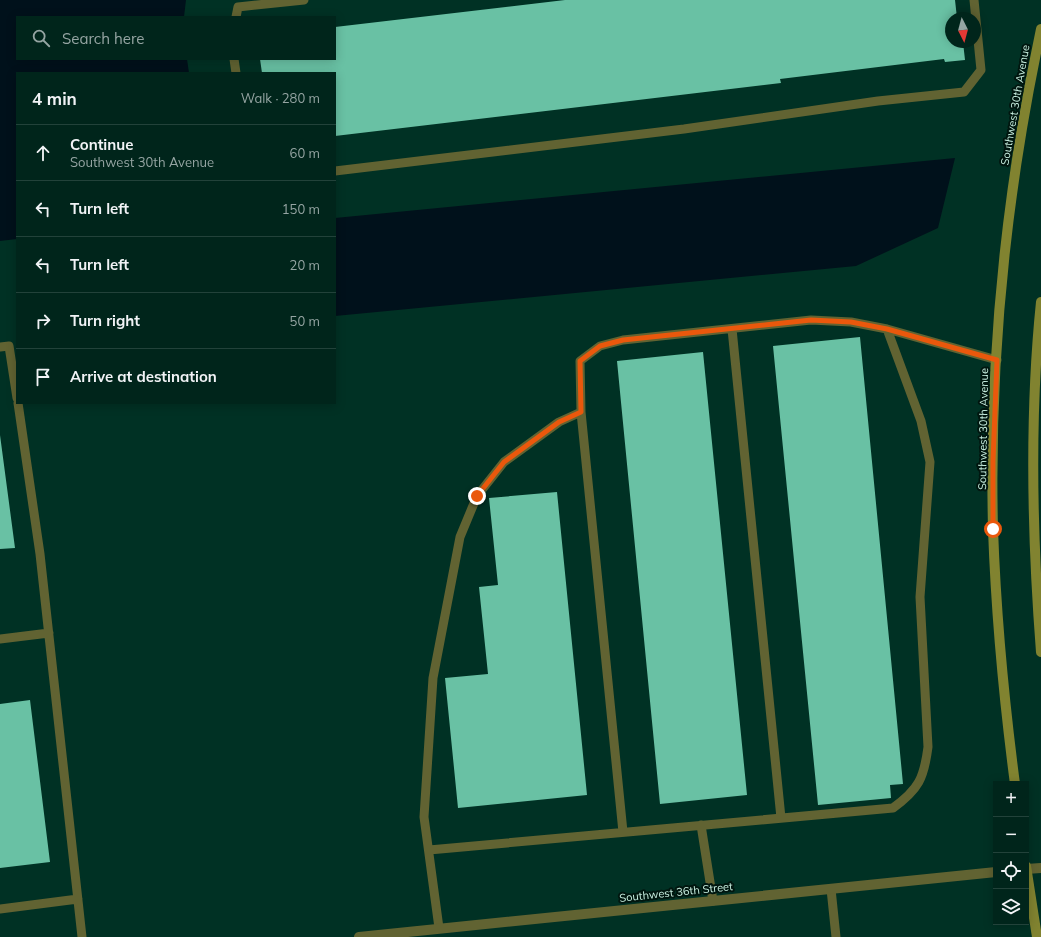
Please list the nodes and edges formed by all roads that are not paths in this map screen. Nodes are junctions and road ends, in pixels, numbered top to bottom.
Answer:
1 (304, 0) edge
2 (974, 0) edge
3 (236, 16) edge
4 (1041, 29) edge
5 (234, 60) edge
6 (236, 72) edge
7 (336, 171) edge
8 (1041, 303) edge
9 (732, 329) junction
10 (887, 329) junction
11 (0, 347) edge
12 (997, 360) junction
13 (16, 392) edge
14 (18, 404) edge
15 (581, 412) junction
16 (1038, 518) edge
17 (49, 633) junction
18 (0, 639) edge
19 (1041, 652) edge
20 (1015, 781) edge
21 (781, 818) junction
22 (701, 825) junction
23 (623, 832) junction
24 (429, 850) junction
25 (1041, 868) edge
26 (1029, 869) edge
27 (993, 872) edge
28 (1029, 888) edge
29 (831, 889) junction
30 (78, 899) junction
31 (713, 901) junction
32 (0, 909) edge
33 (439, 928) junction
34 (82, 937) edge
35 (359, 937) edge
36 (836, 937) edge
37 (1037, 937) edge

1 - 3 lane
2 - 7 lane
4 - 12 main road, Southwest 30th Avenue
5 - 6 lane
8 - 16 main road
9 - 10 lane
9 - 15 lane
9 - 21 lane
10 - 12 lane
10 - 21 lane
11 - 13 lane
12 - 20 main road, Southwest 30th Avenue
14 - 17 lane
15 - 23 lane
15 - 24 lane
16 - 19 main road
17 - 18 lane
17 - 30 lane
21 - 22 lane
22 - 23 lane
22 - 31 lane
23 - 24 lane
24 - 33 lane
25 - 26 street
27 - 29 street, Southwest 36th Street
28 - 37 main road
29 - 31 street, Southwest 36th Street
29 - 36 lane
30 - 32 lane
30 - 34 lane
31 - 33 street, Southwest 36th Street
33 - 35 street, Southwest 36th Street

